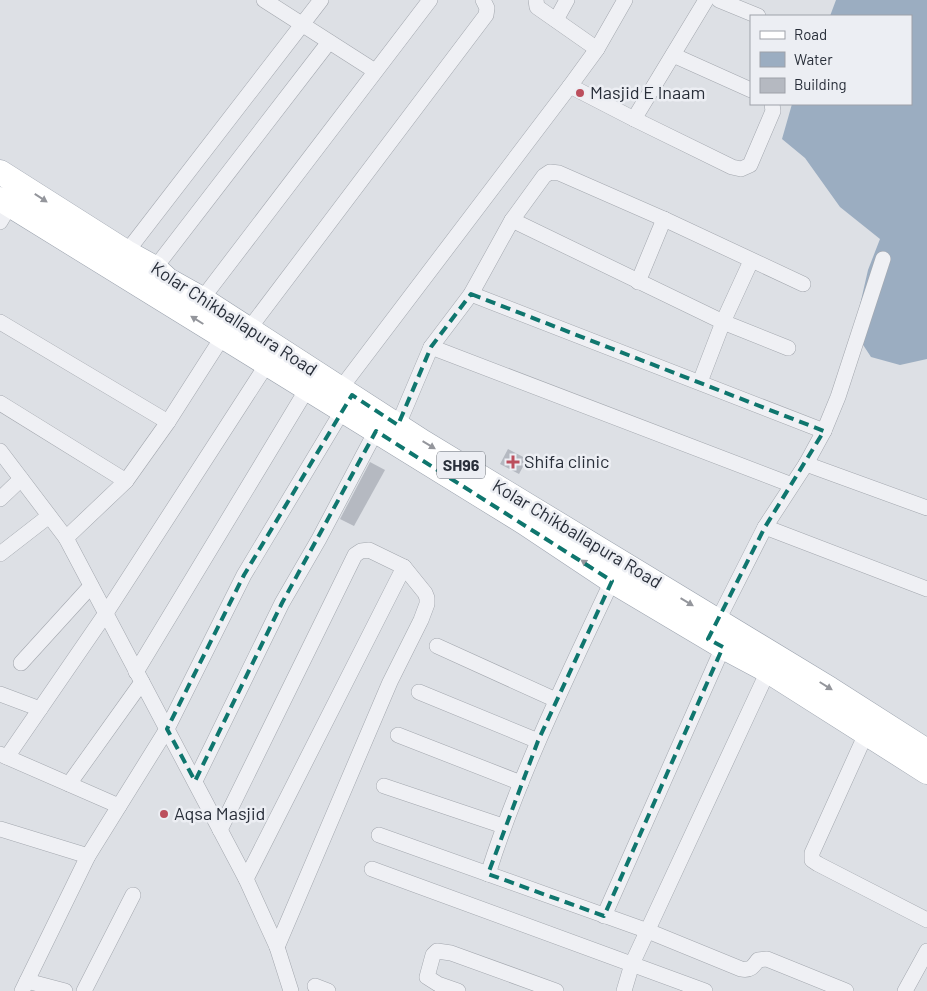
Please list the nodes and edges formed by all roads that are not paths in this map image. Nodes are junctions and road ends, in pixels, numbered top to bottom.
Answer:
1 (264, 0) edge
2 (321, 0) edge
3 (430, 0) edge
4 (483, 0) edge
5 (536, 0) edge
6 (567, 0) edge
7 (625, 0) edge
8 (706, 0) edge
9 (719, 0) edge
10 (756, 15) edge
11 (556, 20) junction
12 (303, 25) junction
13 (329, 42) junction
14 (597, 49) junction
15 (673, 54) junction
16 (376, 71) junction
17 (570, 86) junction
18 (750, 90) edge
19 (772, 105) edge
20 (634, 119) junction
21 (0, 172) edge
22 (3, 209) edge
23 (664, 219) junction
24 (512, 220) junction
25 (883, 259) dead end
26 (120, 261) junction
27 (751, 261) junction
28 (155, 268) junction
29 (638, 282) junction
30 (803, 284) dead end
31 (471, 294) junction
32 (202, 298) junction
33 (0, 322) edge
34 (723, 322) junction
35 (250, 330) junction
36 (223, 336) junction
37 (431, 348) junction
38 (788, 348) dead end
39 (267, 364) junction
40 (700, 382) junction
41 (307, 389) junction
42 (345, 398) junction
43 (0, 403) edge
44 (168, 422) junction
45 (387, 428) junction
46 (824, 431) junction
47 (0, 451) edge
48 (806, 464) junction
49 (21, 479) junction
50 (126, 482) junction
51 (792, 485) junction
52 (0, 499) edge
53 (927, 508) edge
54 (49, 516) junction
55 (765, 527) junction
56 (66, 538) junction
57 (0, 554) edge
58 (404, 567) junction
59 (612, 581) junction
60 (91, 586) junction
61 (927, 589) edge
62 (106, 613) junction
63 (716, 635) junction
64 (437, 646) dead end
65 (21, 663) dead end
66 (768, 671) junction
67 (139, 677) junction
68 (419, 692) dead end
69 (0, 694) edge
70 (556, 700) junction
71 (40, 709) junction
72 (870, 725) junction
73 (167, 729) junction
74 (398, 735) dead end
75 (538, 741) junction
76 (927, 751) edge
77 (3, 756) edge
78 (927, 772) edge
79 (195, 781) junction
80 (521, 783) junction
81 (69, 784) junction
82 (384, 786) dead end
83 (119, 806) junction
84 (503, 826) junction
85 (0, 829) edge
86 (220, 830) junction
87 (380, 835) dead end
88 (88, 856) junction
89 (372, 869) dead end
90 (488, 874) junction
91 (246, 880) junction
92 (133, 895) dead end
93 (604, 916) junction
94 (927, 920) edge
95 (648, 931) junction
96 (277, 947) junction
97 (927, 951) edge
98 (632, 964) junction
99 (24, 986) edge
100 (65, 991) edge
101 (84, 991) edge
102 (291, 991) edge
103 (458, 991) edge
104 (556, 991) edge
105 (624, 991) edge
106 (704, 991) edge
107 (846, 991) edge
108 (905, 991) edge

1 - 12 street
2 - 12 street
3 - 16 street
4 - 35 street
5 - 11 street
6 - 11 street
7 - 14 street
8 - 15 street
9 - 10 street
11 - 14 street
12 - 13 street
12 - 26 street
13 - 16 street
13 - 28 street
14 - 17 street
15 - 18 street
15 - 20 street
16 - 32 street
17 - 20 street
17 - 42 street
19 - 20 street
21 -> 26 main road, Kolar Chikballapura Road / SH96
22 - 26 main road, Kolar Chikballapura Road / SH96
23 - 24 street
23 - 27 street
23 - 29 street
24 - 29 street
24 - 31 street
25 - 46 street
26 - 28 main road, Kolar Chikballapura Road / SH96
36 -> 26 main road, Kolar Chikballapura Road / SH96
27 - 30 street
27 - 34 street
28 - 32 main road, Kolar Chikballapura Road / SH96
29 - 34 street
31 - 37 street
31 - 40 street
32 - 35 main road, Kolar Chikballapura Road / SH96
33 - 44 street
34 - 38 street
34 - 40 street
35 - 42 main road, Kolar Chikballapura Road / SH96
36 - 39 main road, Kolar Chikballapura Road / SH96
36 - 44 street
37 - 45 street
37 - 51 street
39 - 41 main road, Kolar Chikballapura Road / SH96
39 - 62 street
40 - 46 street
41 - 42 main road, Kolar Chikballapura Road / SH96
41 - 67 street
42 - 45 main road, Kolar Chikballapura Road / SH96
42 - 73 street
43 - 50 street
44 - 50 street
59 -> 45 main road, Kolar Chikballapura Road / SH96
45 -> 63 main road, Kolar Chikballapura Road / SH96
45 - 79 street
46 - 48 street
47 - 49 street
48 - 51 street
48 - 53 street
49 - 52 street
49 - 54 street
50 - 56 street
51 - 55 street
54 - 56 street
54 - 57 street
55 - 61 street
55 - 63 street
56 - 60 street
58 - 86 street
58 - 91 street
58 - 96 street
59 - 63 main road, Kolar Chikballapura Road / SH96
59 - 70 street
60 - 62 street
60 - 65 street
62 - 67 street
62 - 71 street
63 - 66 main road, Kolar Chikballapura Road / SH96
63 -> 72 main road, Kolar Chikballapura Road / SH96
63 - 93 street
64 - 70 street
66 - 72 main road, Kolar Chikballapura Road / SH96
66 - 95 street
67 - 73 street
67 - 81 street
68 - 75 street
69 - 71 street
70 - 75 street
71 - 77 street
72 - 76 main road, Kolar Chikballapura Road / SH96
72 - 78 main road, Kolar Chikballapura Road / SH96
72 - 94 street
73 - 79 street
73 - 83 street
74 - 80 street
75 - 80 street
77 - 81 street
79 - 86 street
80 - 84 street
81 - 83 street
82 - 84 street
83 - 88 street
84 - 90 street
85 - 88 street
86 - 91 street
87 - 90 street
88 - 99 street
89 - 98 street
90 - 93 street
91 - 96 street
92 - 101 street
93 - 95 street
95 - 98 street
95 - 107 street
96 - 102 street
97 - 108 street
98 - 105 street
98 - 106 street
99 - 100 street
103 - 104 street

